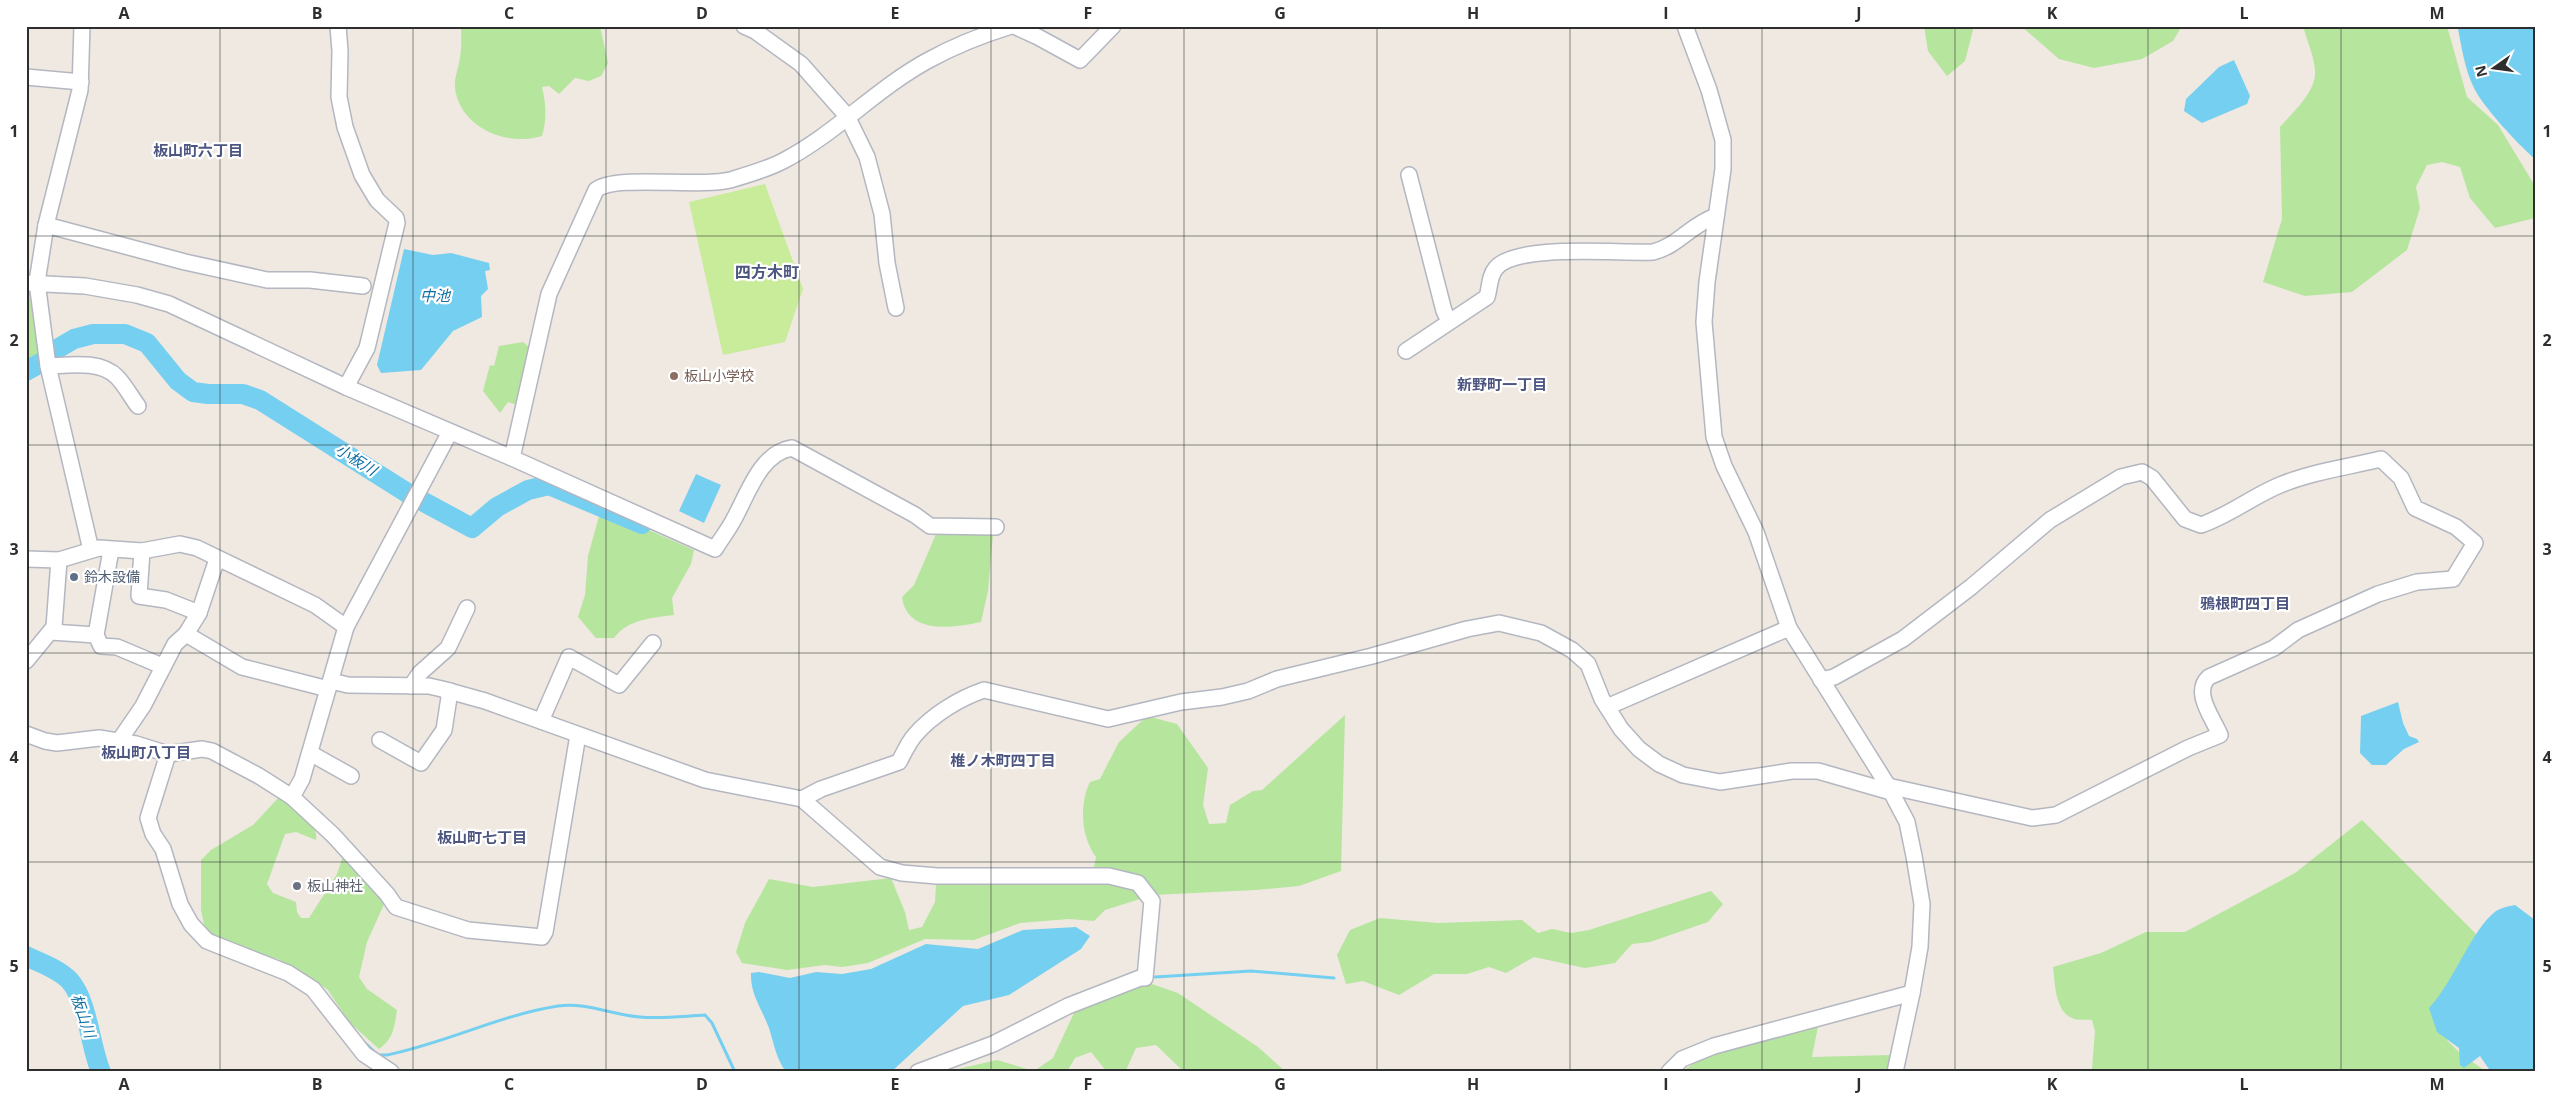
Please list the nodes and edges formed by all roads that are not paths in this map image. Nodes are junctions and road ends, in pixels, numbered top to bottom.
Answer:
1 (82, 26) edge
2 (338, 26) edge
3 (1012, 26) edge
4 (1113, 26) edge
5 (1686, 26) edge
6 (752, 28) edge
7 (26, 77) edge
8 (80, 82) junction
9 (847, 116) junction
10 (1409, 175) dead end
11 (1716, 216) junction
12 (46, 225) junction
13 (32, 283) edge
14 (363, 286) dead end
15 (896, 308) dead end
16 (1449, 321) junction
17 (1406, 351) dead end
18 (48, 366) junction
19 (346, 387) junction
20 (138, 406) dead end
21 (450, 432) junction
22 (512, 458) junction
23 (996, 527) dead end
24 (91, 550) junction
25 (111, 550) junction
26 (142, 551) junction
27 (26, 559) edge
28 (217, 559) junction
29 (58, 560) junction
30 (467, 608) dead end
31 (199, 613) junction
32 (346, 626) junction
33 (1789, 628) junction
34 (51, 632) junction
35 (186, 634) junction
36 (96, 635) junction
37 (653, 642) dead end
38 (26, 661) edge
39 (162, 666) junction
40 (1821, 680) junction
41 (329, 685) junction
42 (411, 686) junction
43 (450, 691) junction
44 (1607, 707) junction
45 (541, 721) junction
46 (26, 734) edge
47 (578, 734) junction
48 (380, 740) dead end
49 (119, 741) junction
50 (310, 753) junction
51 (168, 754) junction
52 (350, 776) dead end
53 (1890, 789) junction
54 (292, 797) junction
55 (802, 799) junction
56 (1912, 993) junction
57 (391, 1072) edge
58 (918, 1072) edge
59 (1669, 1072) edge
60 (1895, 1072) edge

1 - 8 street
2 - 19 street
3 - 4 street
3 - 9 street
5 - 11 street
6 - 9 street
7 - 8 street
8 - 12 street
9 - 15 street
9 - 22 street
10 - 16 street
11 - 16 street
11 - 33 street
12 - 13 street
12 - 14 street
13 - 18 street
13 - 19 street
16 - 17 street
18 - 20 street
18 - 24 street
19 - 21 street
21 - 22 street
21 - 32 street
22 - 23 street
24 - 25 street
24 - 29 street
25 - 26 street
25 - 36 street
26 - 28 street
26 - 31 street
27 - 29 street
28 - 31 street
28 - 32 street
29 - 34 street
30 - 42 street
31 - 35 street
32 - 41 street
33 - 40 street
33 - 44 street
34 - 36 street
34 - 38 street
35 - 39 street
35 - 41 street
36 - 39 street
37 - 45 street
39 - 49 street
40 - 53 street
40 - 53 street
41 - 42 street
41 - 50 street
42 - 43 street
43 - 45 street
43 - 48 street
44 - 53 street
44 - 55 street
45 - 47 street
46 - 49 street
47 - 54 street
47 - 55 street
49 - 51 street
50 - 52 street
50 - 54 street
51 - 54 street
51 - 57 street
53 - 56 street
55 - 58 street
56 - 59 street
56 - 60 street

